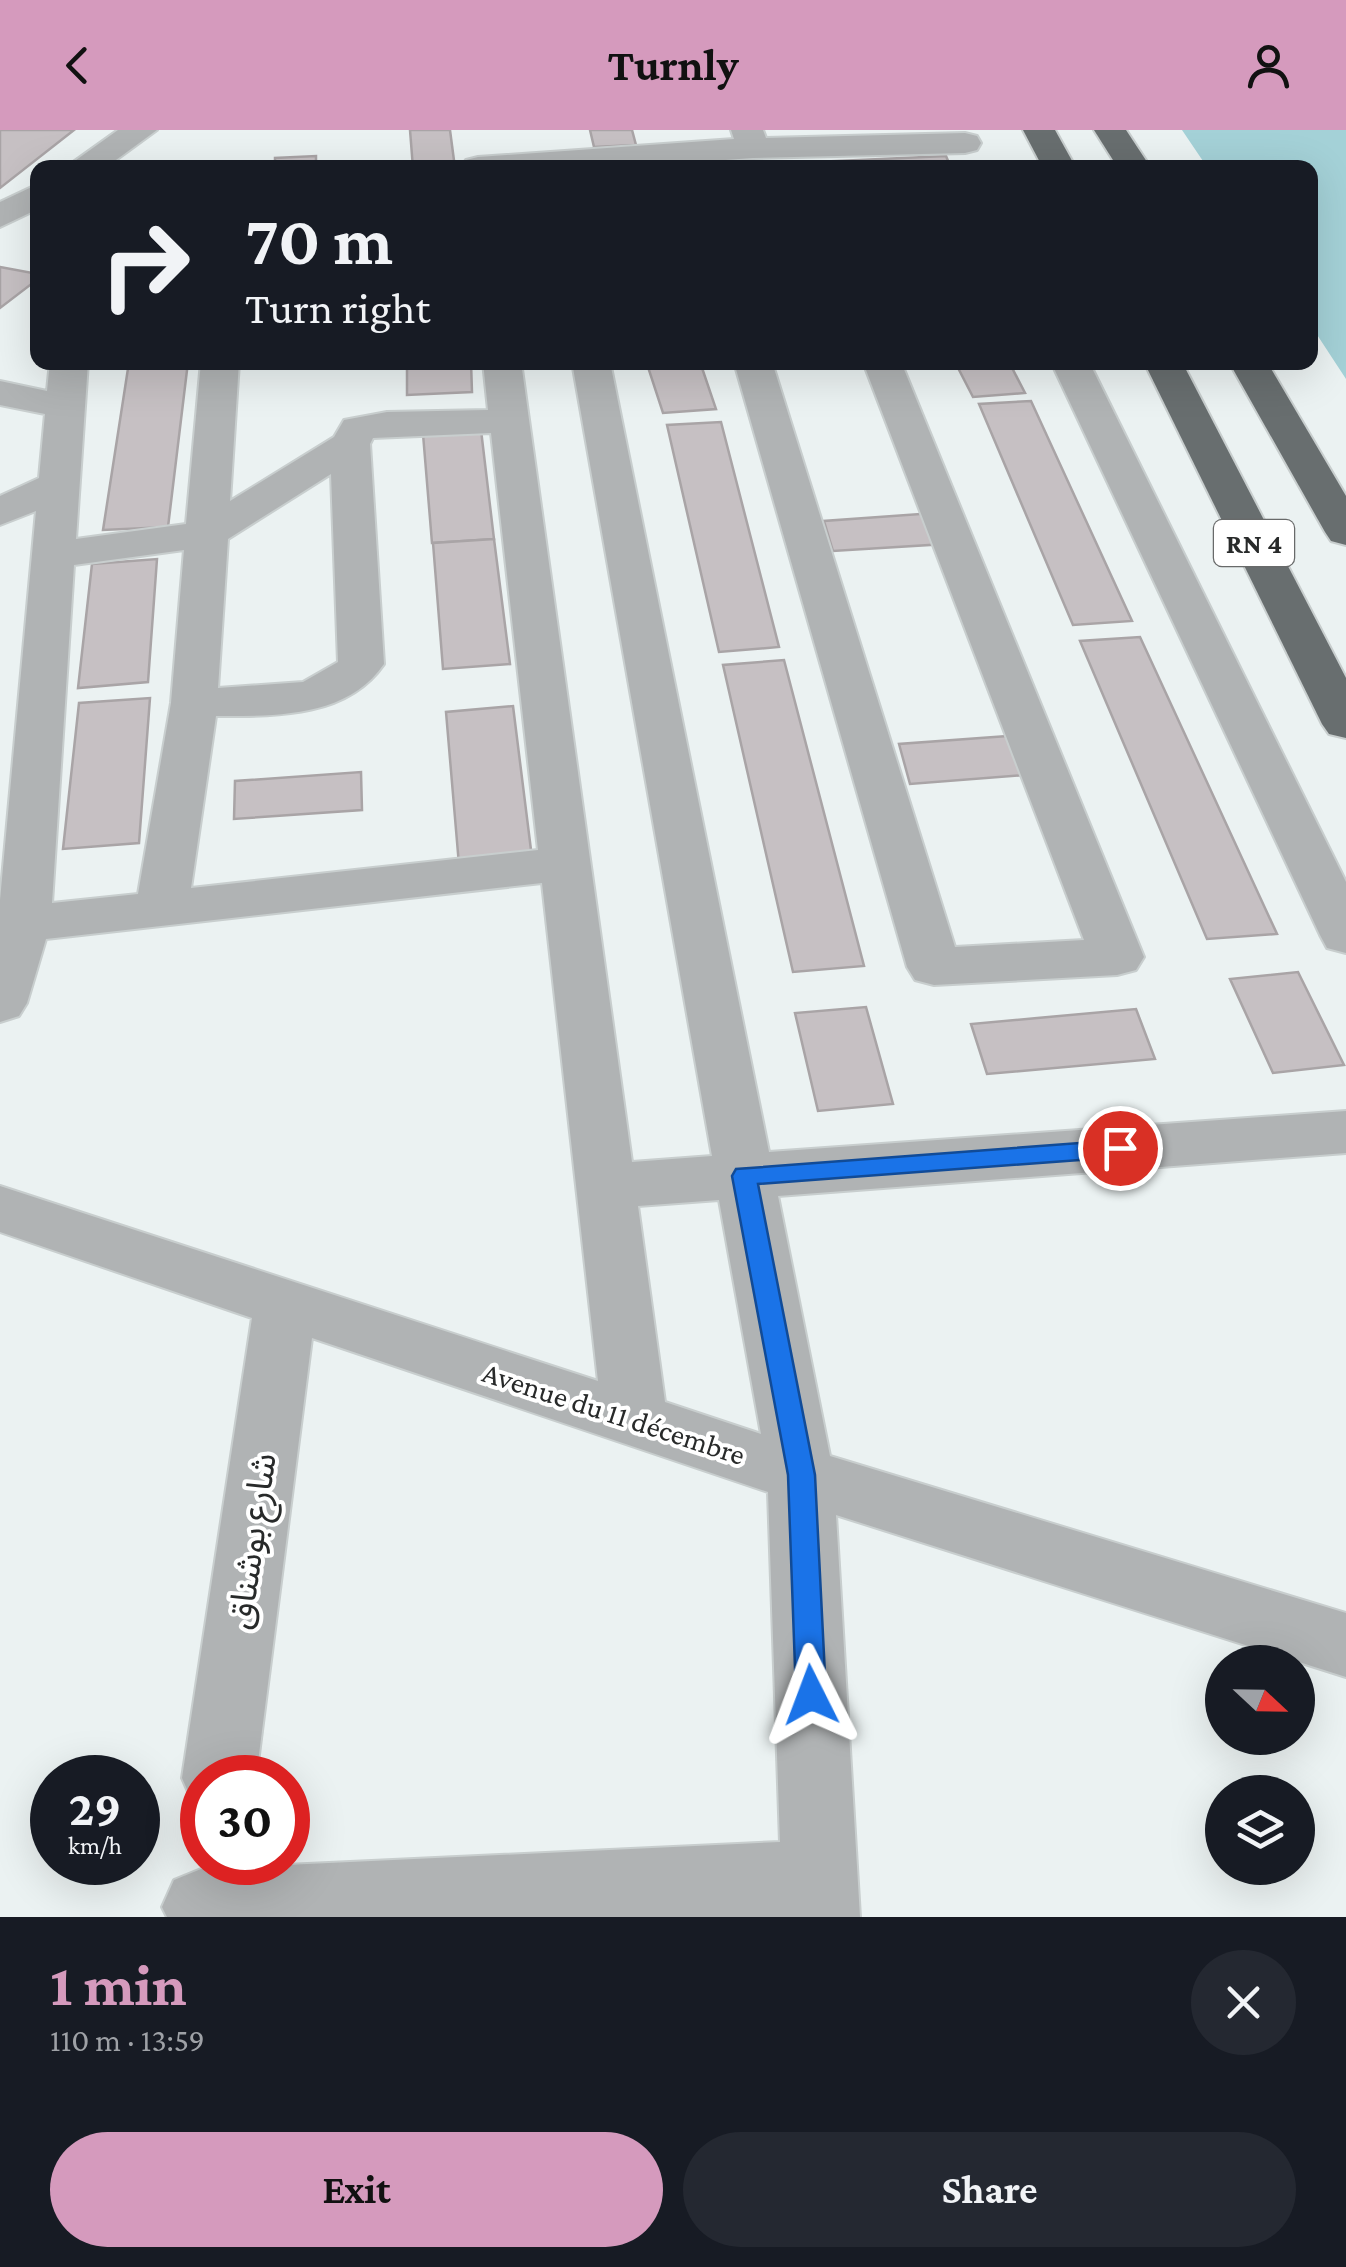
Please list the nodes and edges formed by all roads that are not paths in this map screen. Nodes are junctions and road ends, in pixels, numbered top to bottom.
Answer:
1 (141, 130) edge
2 (150, 130) edge
3 (473, 130) edge
4 (1039, 130) edge
5 (1110, 130) edge
6 (750, 139) edge
7 (676, 142) edge
8 (967, 147) edge
9 (552, 154) edge
10 (93, 160) edge
11 (136, 160) edge
12 (477, 160) edge
13 (518, 160) edge
14 (1056, 160) edge
15 (1130, 160) edge
16 (30, 204) edge
17 (6, 234) edge
18 (219, 370) edge
19 (540, 370) edge
20 (544, 370) edge
21 (755, 370) edge
22 (885, 370) edge
23 (1074, 370) edge
24 (1167, 370) edge
25 (1253, 370) edge
26 (67, 384) edge
27 (0, 393) edge
28 (510, 421) junction
29 (350, 444) junction
30 (59, 484) junction
31 (0, 512) edge
32 (1346, 532) edge
33 (207, 534) junction
34 (53, 554) junction
35 (194, 703) junction
36 (1346, 724) edge
37 (14, 862) edge
38 (566, 864) junction
39 (162, 908) junction
40 (12, 921) edge
41 (1346, 935) edge
42 (0, 1003) edge
43 (1346, 1132) edge
44 (744, 1176) junction
45 (606, 1186) junction
46 (0, 1210) edge
47 (285, 1304) junction
48 (636, 1420) junction
49 (801, 1475) junction
50 (1346, 1645) edge
51 (222, 1755) edge
52 (202, 1895) edge
53 (820, 1898) edge

1 - 10 street
2 - 11 street
3 - 12 street
4 - 14 highway
5 - 15 highway
6 - 7 street
6 - 8 street
7 - 9 street
9 - 13 street
16 - 17 street
18 - 33 street
19 - 28 street
20 - 44 street
21 - 22 street
23 - 41 street
24 - 36 highway, RN 4
25 - 32 highway, RN 4
26 - 27 street
26 - 30 street
28 - 29 street
28 - 38 street
29 - 33 street
29 - 35 street
30 - 31 street
30 - 34 street
33 - 34 street
33 - 35 street
34 - 37 street
35 - 39 street
37 - 40 street
38 - 39 street
38 - 45 street
39 - 40 street
40 - 42 street
43 - 44 street
44 - 45 street
44 - 49 street
45 - 48 street
46 - 47 street, Avenue du 11 décembre
47 - 48 street, Avenue du 11 décembre
47 - 51 street, شارع بوشناق
48 - 49 street, Avenue du 11 décembre
49 - 50 street, Avenue du 11 décembre
49 - 53 street
52 - 53 street

